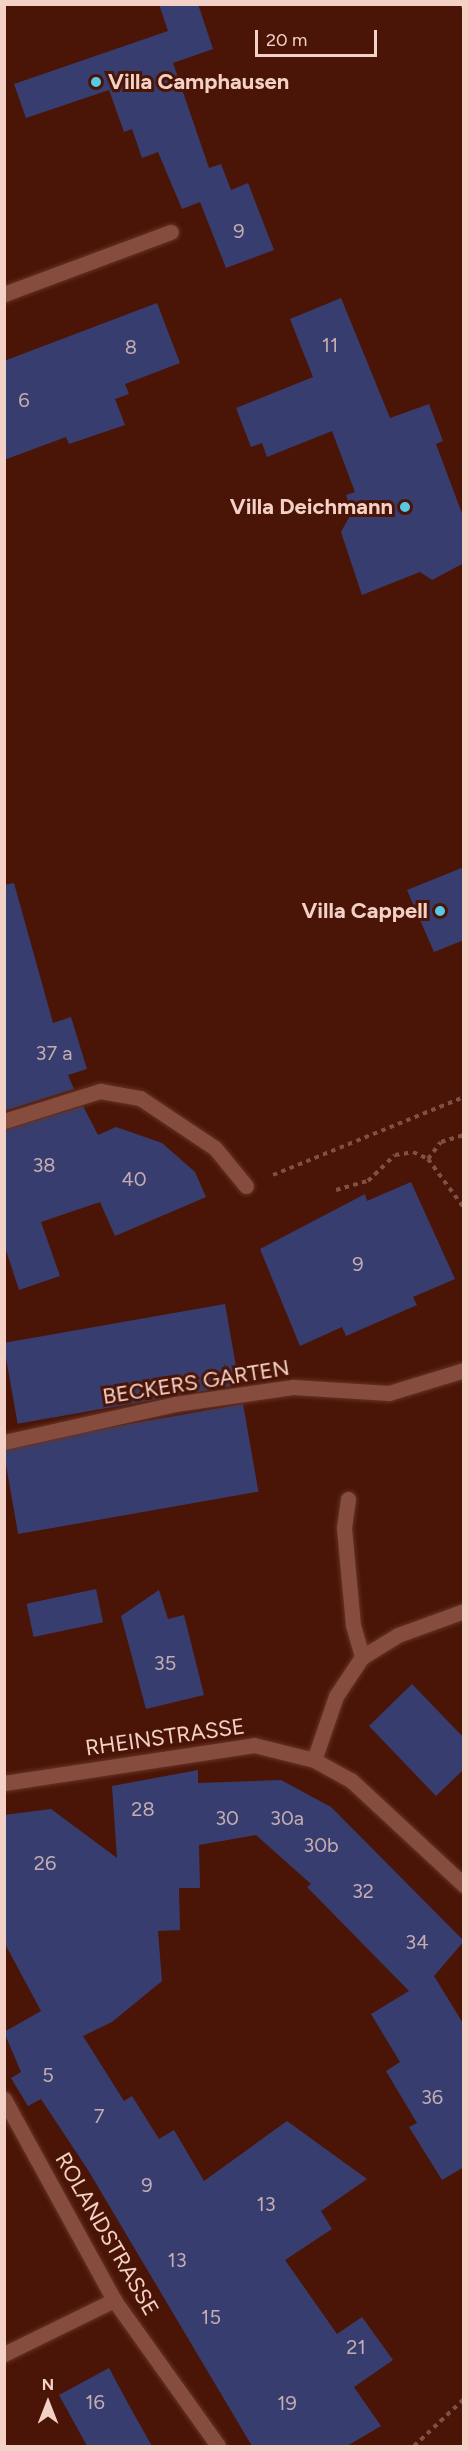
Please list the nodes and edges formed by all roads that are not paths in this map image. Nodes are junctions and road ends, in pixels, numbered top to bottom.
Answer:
1 (171, 232) dead end
2 (4, 294) edge
3 (4, 1121) edge
4 (246, 1186) road end
5 (464, 1370) edge
6 (4, 1442) edge
7 (348, 1499) dead end
8 (464, 1611) edge
9 (362, 1657) junction
10 (314, 1760) junction
11 (4, 1783) edge
12 (464, 1885) edge
13 (4, 2100) edge
14 (114, 2300) junction
15 (4, 2354) edge
16 (218, 2446) edge

1 - 2 street
3 - 4 street
5 - 6 street, BECKERS GARTEN
7 - 9 street
8 - 9 street
9 - 10 street
10 - 11 street, RHEINSTRASSE
10 - 12 street, RHEINSTRASSE
13 - 14 street, ROLANDSTRASSE
14 - 15 street
14 - 16 street, ROLANDSTRASSE

